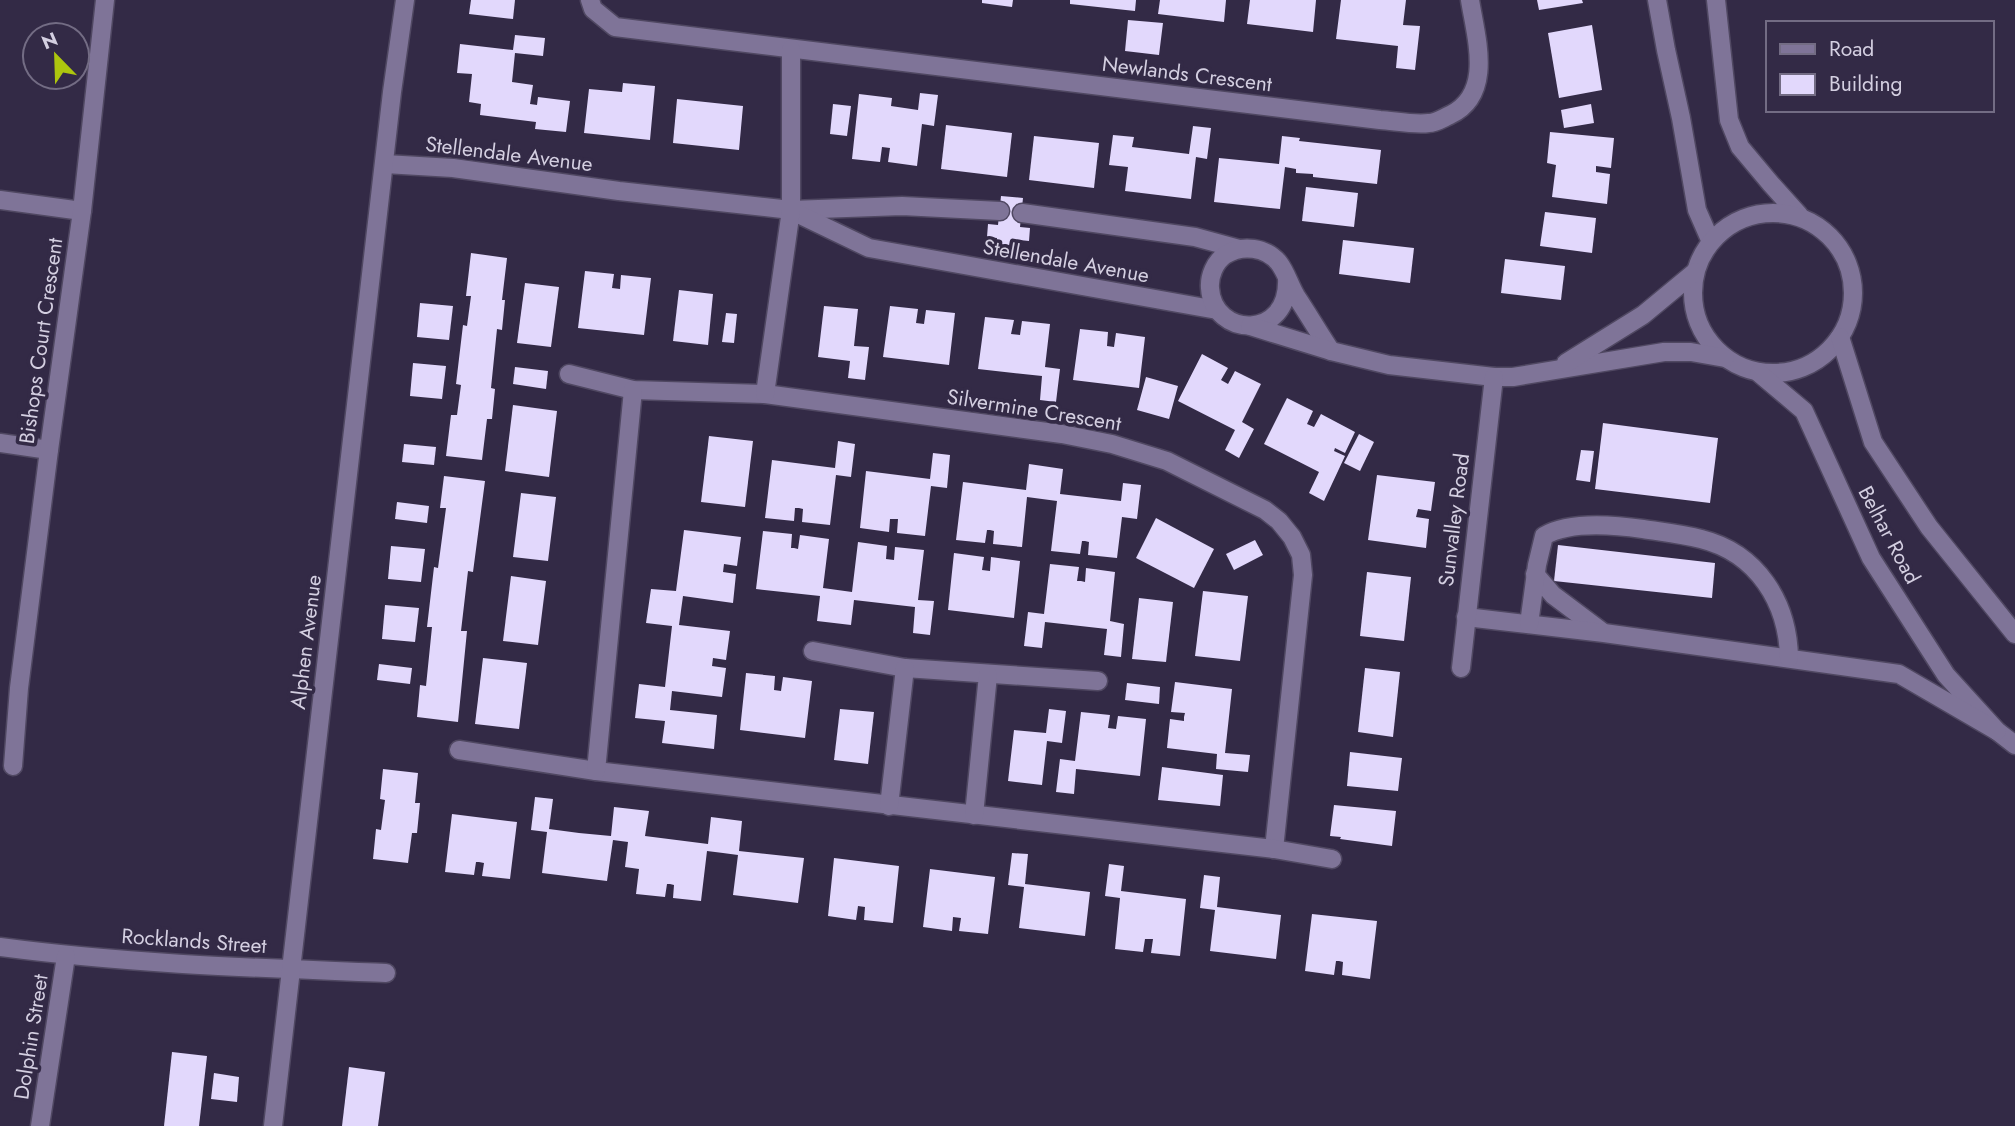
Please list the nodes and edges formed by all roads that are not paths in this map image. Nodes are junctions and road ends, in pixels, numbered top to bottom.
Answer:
1 (105, 0) edge
2 (405, 0) edge
3 (590, 0) edge
4 (1470, 0) edge
5 (1657, 0) edge
6 (1716, 0) edge
7 (791, 49) junction
8 (385, 164) junction
9 (0, 200) edge
10 (791, 210) junction
11 (82, 211) junction
12 (1000, 211) dead end
13 (1021, 213) dead end
14 (1799, 215) junction
15 (1711, 242) junction
16 (1239, 249) junction
17 (1695, 272) junction
18 (1287, 278) junction
19 (1217, 310) junction
20 (1250, 326) junction
21 (1840, 337) junction
22 (1331, 351) junction
23 (1726, 358) junction
24 (1557, 369) junction
25 (1759, 373) junction
26 (569, 374) dead end
27 (1494, 377) junction
28 (633, 390) junction
29 (765, 394) junction
30 (0, 443) edge
31 (49, 450) junction
32 (1535, 574) junction
33 (1466, 617) junction
34 (1530, 624) junction
35 (1604, 633) junction
36 (2015, 634) edge
37 (813, 651) dead end
38 (1789, 658) junction
39 (905, 668) junction
40 (1461, 668) dead end
41 (988, 675) junction
42 (1098, 681) dead end
43 (0, 686) edge
44 (19, 688) junction
45 (1997, 731) junction
46 (2015, 746) edge
47 (459, 750) dead end
48 (13, 766) dead end
49 (596, 771) junction
50 (889, 806) junction
51 (974, 815) junction
52 (1274, 849) junction
53 (1332, 859) dead end
54 (0, 947) edge
55 (66, 956) junction
56 (290, 969) junction
57 (386, 972) dead end
58 (40, 1126) edge
59 (273, 1126) edge

1 - 11 street, Bishops Court Crescent
2 - 8 street
3 - 7 street, Newlands Crescent
4 - 7 street, Newlands Crescent
5 - 15 street
6 - 14 street
7 - 10 street
8 - 10 street, Stellendale Avenue
8 - 56 street, Alphen Avenue
9 - 11 street
10 - 12 street, Stellendale Avenue
10 - 19 street, Stellendale Avenue
10 - 29 street
11 - 31 street, Bishops Court Crescent
13 - 16 street, Stellendale Avenue
14 - 15 street
14 - 21 street
15 - 17 street
16 - 18 street
16 - 19 street
17 - 23 street
17 - 24 street
18 - 20 street
18 - 22 street
19 - 20 street
20 - 22 street
21 - 25 street
21 - 36 street, Belhar Road
22 - 27 street
23 - 24 street
23 - 25 street
24 - 27 street
25 - 45 street, Belhar Road
26 - 28 street, Silvermine Crescent
27 - 33 street, Sunvalley Road
28 - 29 street, Silvermine Crescent
28 - 49 street
29 - 52 street, Silvermine Crescent
30 - 31 street
31 - 44 street, Bishops Court Crescent
32 - 34 street
32 - 35 street
32 - 38 street
33 - 34 street
33 - 40 street, Sunvalley Road
34 - 35 street
35 - 38 street
37 - 39 street
38 - 45 street
39 - 41 street
39 - 50 street
41 - 42 street
41 - 51 street
43 - 44 street
44 - 48 street, Bishops Court Crescent
45 - 46 street, Belhar Road
47 - 49 street
49 - 50 street
50 - 51 street
51 - 52 street
52 - 53 street
54 - 55 street, Rocklands Street
55 - 56 street, Rocklands Street
55 - 58 street, Dolphin Street
56 - 57 street, Rocklands Street
56 - 59 street, Alphen Avenue

